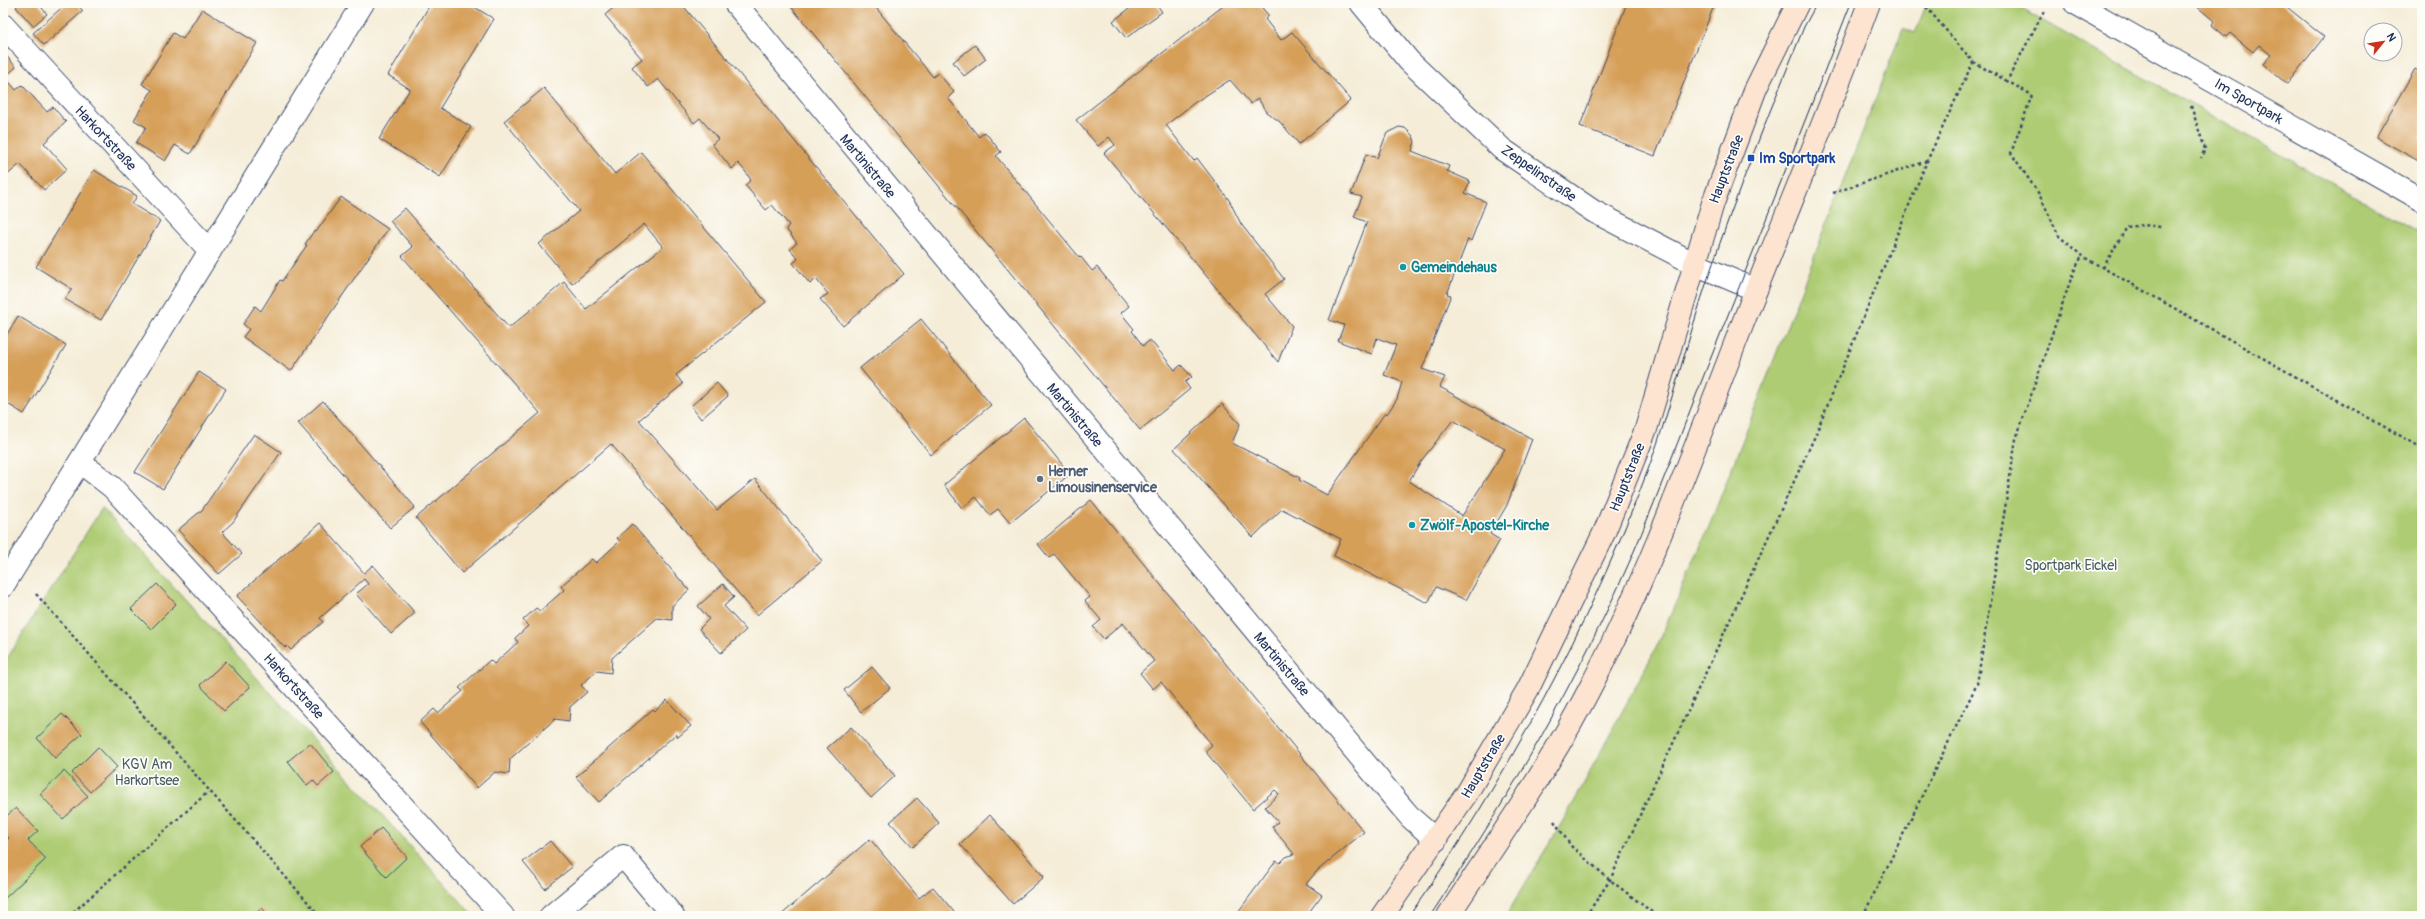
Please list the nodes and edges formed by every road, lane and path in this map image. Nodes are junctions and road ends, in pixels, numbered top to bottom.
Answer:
1 (363, 3) edge
2 (735, 3) edge
3 (1361, 3) edge
4 (1798, 3) edge
5 (1869, 3) edge
6 (1923, 3) edge
7 (2075, 3) edge
8 (2045, 10) dead end
9 (3, 25) edge
10 (1973, 62) junction
11 (2007, 81) junction
12 (2191, 105) dead end
13 (2201, 158) dead end
14 (1927, 161) junction
15 (1833, 193) dead end
16 (2422, 200) edge
17 (2161, 227) dead end
18 (210, 251) junction
19 (2082, 256) junction
20 (1695, 264) junction
21 (2103, 268) junction
22 (1756, 290) junction
23 (2422, 448) edge
24 (80, 462) junction
25 (9, 577) edge
26 (208, 792) junction
27 (1554, 822) dead end
28 (1436, 840) junction
29 (1610, 880) junction
30 (69, 916) edge
31 (320, 916) edge
32 (503, 916) edge
33 (551, 916) edge
34 (673, 916) edge
35 (1382, 916) edge
36 (1448, 916) edge
37 (1586, 916) edge
38 (1657, 916) edge
39 (1863, 916) edge

1 - 18 street
2 - 28 street, Martinistraße
3 - 20 street, Zeppelinstraße
4 - 20 street, Hauptstraße
5 - 22 street
6 - 10 path
7 - 16 street, Im Sportpark
8 - 11 path
9 - 18 street, Harkortstraße
10 - 11 path
10 - 14 path
11 - 19 path
12 - 13 path
14 - 15 path
14 - 29 path
17 - 21 path
18 - 24 street
19 - 21 path
19 - 39 path
20 - 22 street, Zeppelinstraße
20 - 28 street, Hauptstraße
21 - 23 path
22 - 36 street
24 - 25 street
24 - 32 street, Harkortstraße
25 - 26 path
26 - 30 path
26 - 31 path
27 - 29 path
28 - 35 street, Hauptstraße
29 - 37 path
29 - 38 path
33 - 34 street

